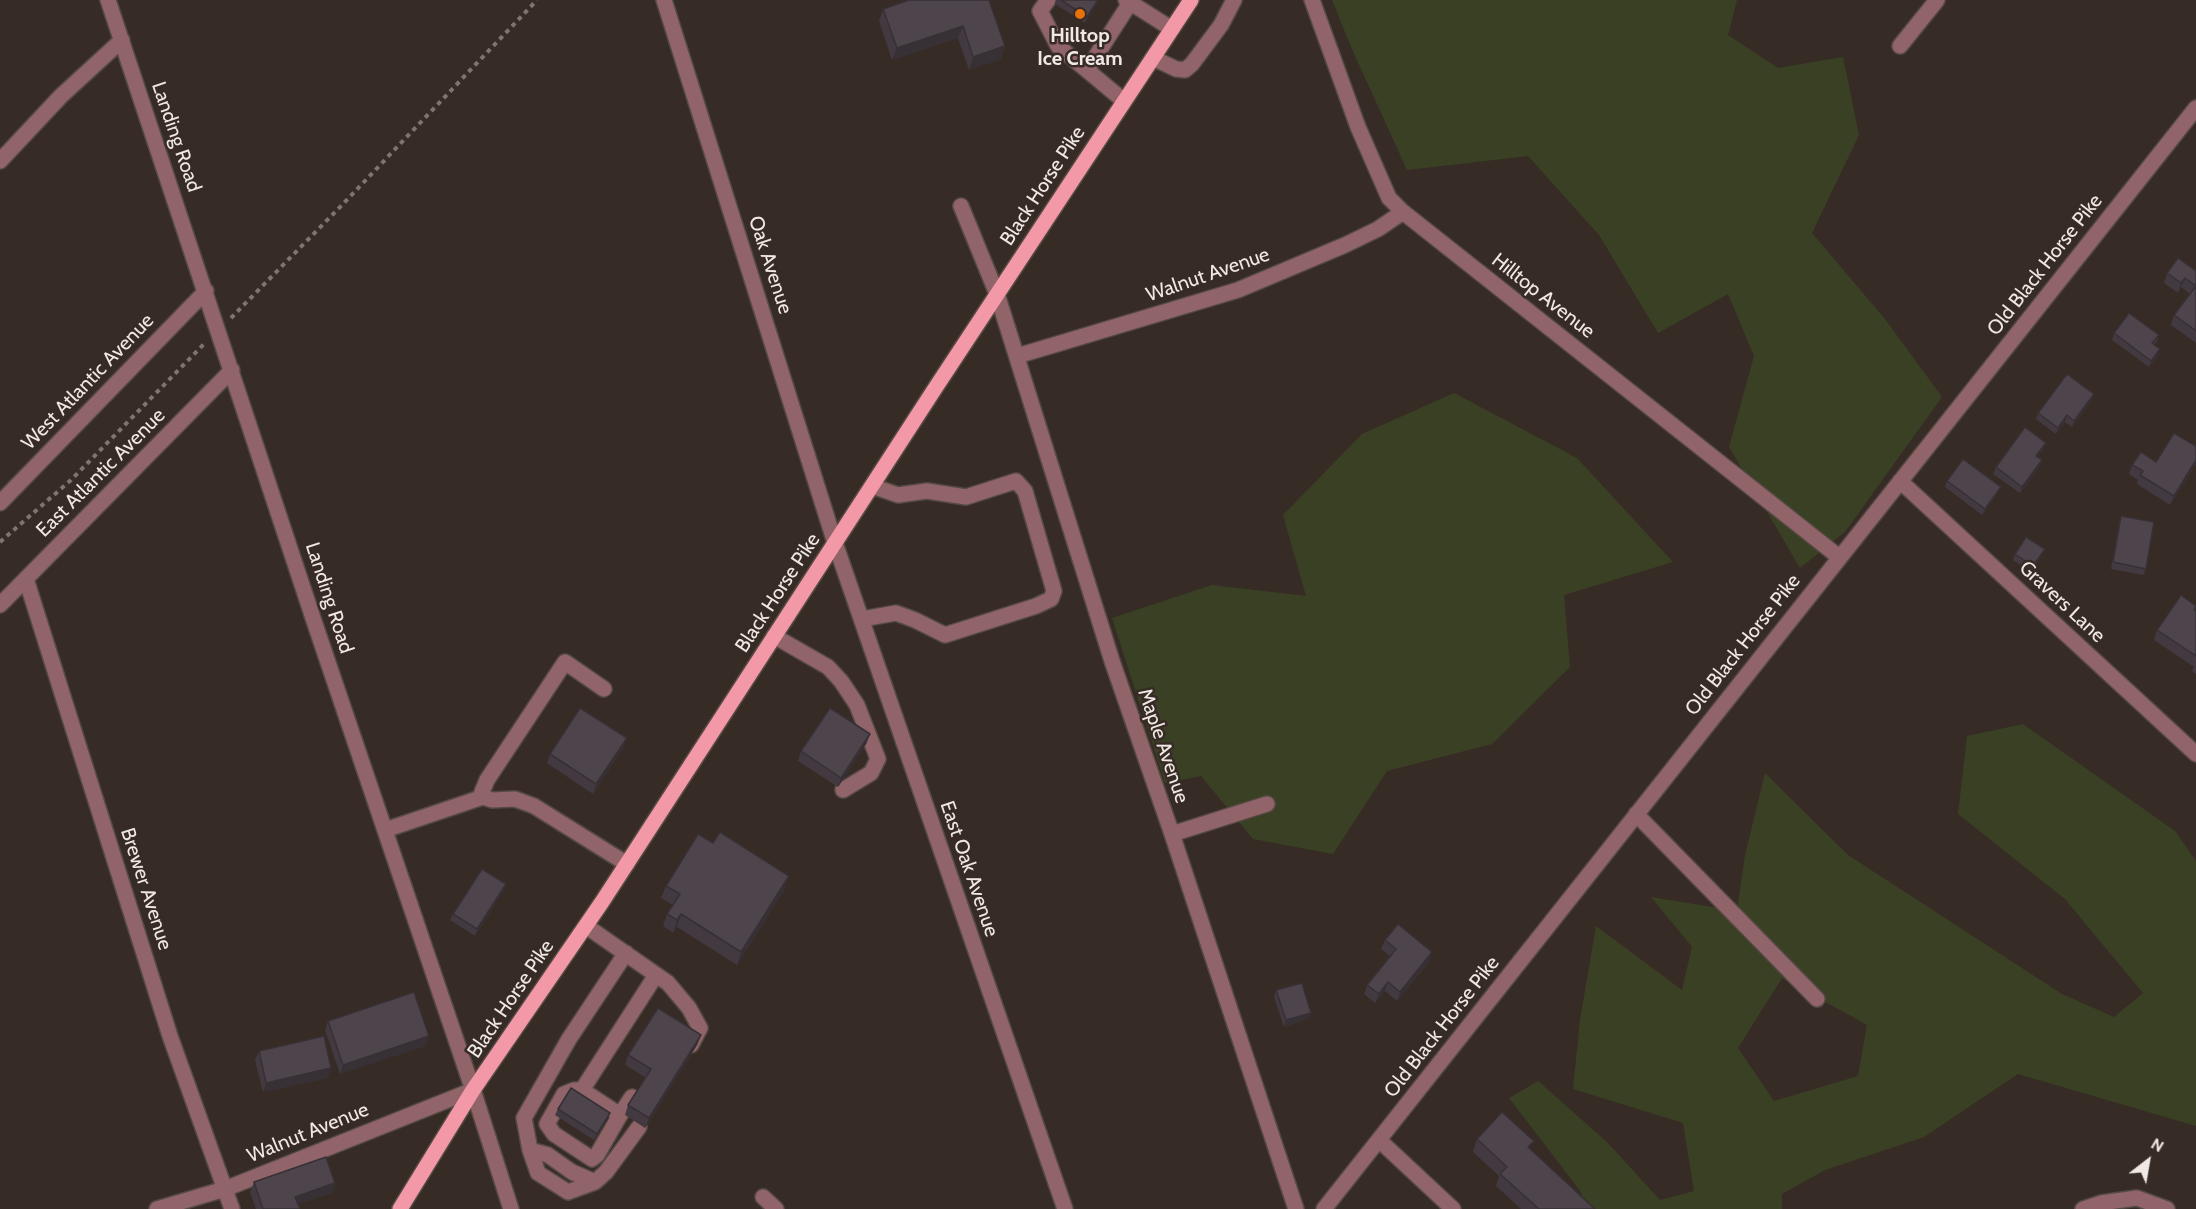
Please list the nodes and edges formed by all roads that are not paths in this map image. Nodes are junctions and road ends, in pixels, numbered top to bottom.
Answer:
1 (108, 0) edge
2 (664, 0) edge
3 (1048, 0) edge
4 (1191, 0) edge
5 (1234, 0) edge
6 (1312, 0) edge
7 (1937, 0) edge
8 (1128, 1) edge
9 (1172, 29) junction
10 (122, 40) junction
11 (1900, 46) dead end
12 (1153, 58) junction
13 (1087, 70) junction
14 (1124, 101) junction
15 (2196, 108) edge
16 (0, 161) edge
17 (961, 206) dead end
18 (1403, 212) junction
19 (206, 291) junction
20 (997, 294) junction
21 (1017, 356) junction
22 (232, 370) junction
23 (1900, 481) junction
24 (872, 486) junction
25 (0, 503) edge
26 (836, 543) junction
27 (1839, 557) junction
28 (26, 579) junction
29 (0, 605) edge
30 (862, 619) junction
31 (774, 636) junction
32 (604, 689) dead end
33 (2196, 754) edge
34 (843, 790) edge
35 (483, 797) junction
36 (1268, 804) dead end
37 (1636, 814) junction
38 (385, 830) junction
39 (1172, 834) junction
40 (627, 864) junction
41 (586, 926) junction
42 (626, 953) junction
43 (656, 975) junction
44 (1817, 999) dead end
45 (691, 1045) edge
46 (473, 1090) junction
47 (632, 1097) edge
48 (588, 1100) junction
49 (620, 1115) junction
50 (639, 1127) edge
51 (1378, 1140) junction
52 (225, 1188) junction
53 (763, 1197) dead end
54 (157, 1209) edge
55 (232, 1209) edge
56 (400, 1209) edge
57 (511, 1209) edge
58 (776, 1209) edge
59 (1065, 1209) edge
60 (1296, 1209) edge
61 (1324, 1209) edge
62 (1454, 1209) edge
63 (2083, 1209) edge
64 (2168, 1209) edge

1 - 10 street, Landing Road
2 - 26 street, Oak Avenue
3 - 13 street
4 - 9 main road, Black Horse Pike
5 - 12 street
6 - 18 street, Hilltop Avenue
7 - 11 street
8 - 9 street
8 - 13 street
9 - 12 main road, Black Horse Pike
10 - 16 street
10 - 19 street, Landing Road
12 - 14 main road, Black Horse Pike
13 - 14 street
14 - 20 main road, Black Horse Pike
15 - 23 street, Old Black Horse Pike
17 - 20 street, Maple Avenue
18 - 21 street, Walnut Avenue
18 - 27 street, Hilltop Avenue
19 - 22 street, Landing Road
19 - 25 street, West Atlantic Avenue
20 - 21 street, Maple Avenue
20 - 24 main road, Black Horse Pike
21 - 39 street, Maple Avenue
22 - 28 street, East Atlantic Avenue
22 - 38 street, Landing Road
23 - 27 street, Old Black Horse Pike
23 - 33 street, Gravers Lane
24 - 26 main road, Black Horse Pike
24 - 30 street
26 - 30 street, East Oak Avenue
26 - 31 main road, Black Horse Pike
27 - 37 street, Old Black Horse Pike
28 - 29 street, East Atlantic Avenue
28 - 52 street, Brewer Avenue
30 - 59 street, East Oak Avenue
31 - 34 street
31 - 40 main road, Black Horse Pike
32 - 35 street
35 - 38 street
35 - 40 street
36 - 39 street
37 - 44 street
37 - 51 street, Old Black Horse Pike
38 - 46 street, Landing Road
39 - 60 street, Maple Avenue
40 - 41 main road, Black Horse Pike
41 - 42 street
41 - 46 main road, Black Horse Pike
42 - 43 street
42 - 50 street
43 - 45 street
43 - 48 street
46 - 52 street, Walnut Avenue
46 - 56 main road, Black Horse Pike
46 - 57 street, Landing Road
47 - 49 street
48 - 49 street
48 - 49 street
51 - 61 street, Old Black Horse Pike
51 - 62 street
52 - 54 street, Walnut Avenue
52 - 55 street, Brewer Avenue
53 - 58 street
63 - 64 street

